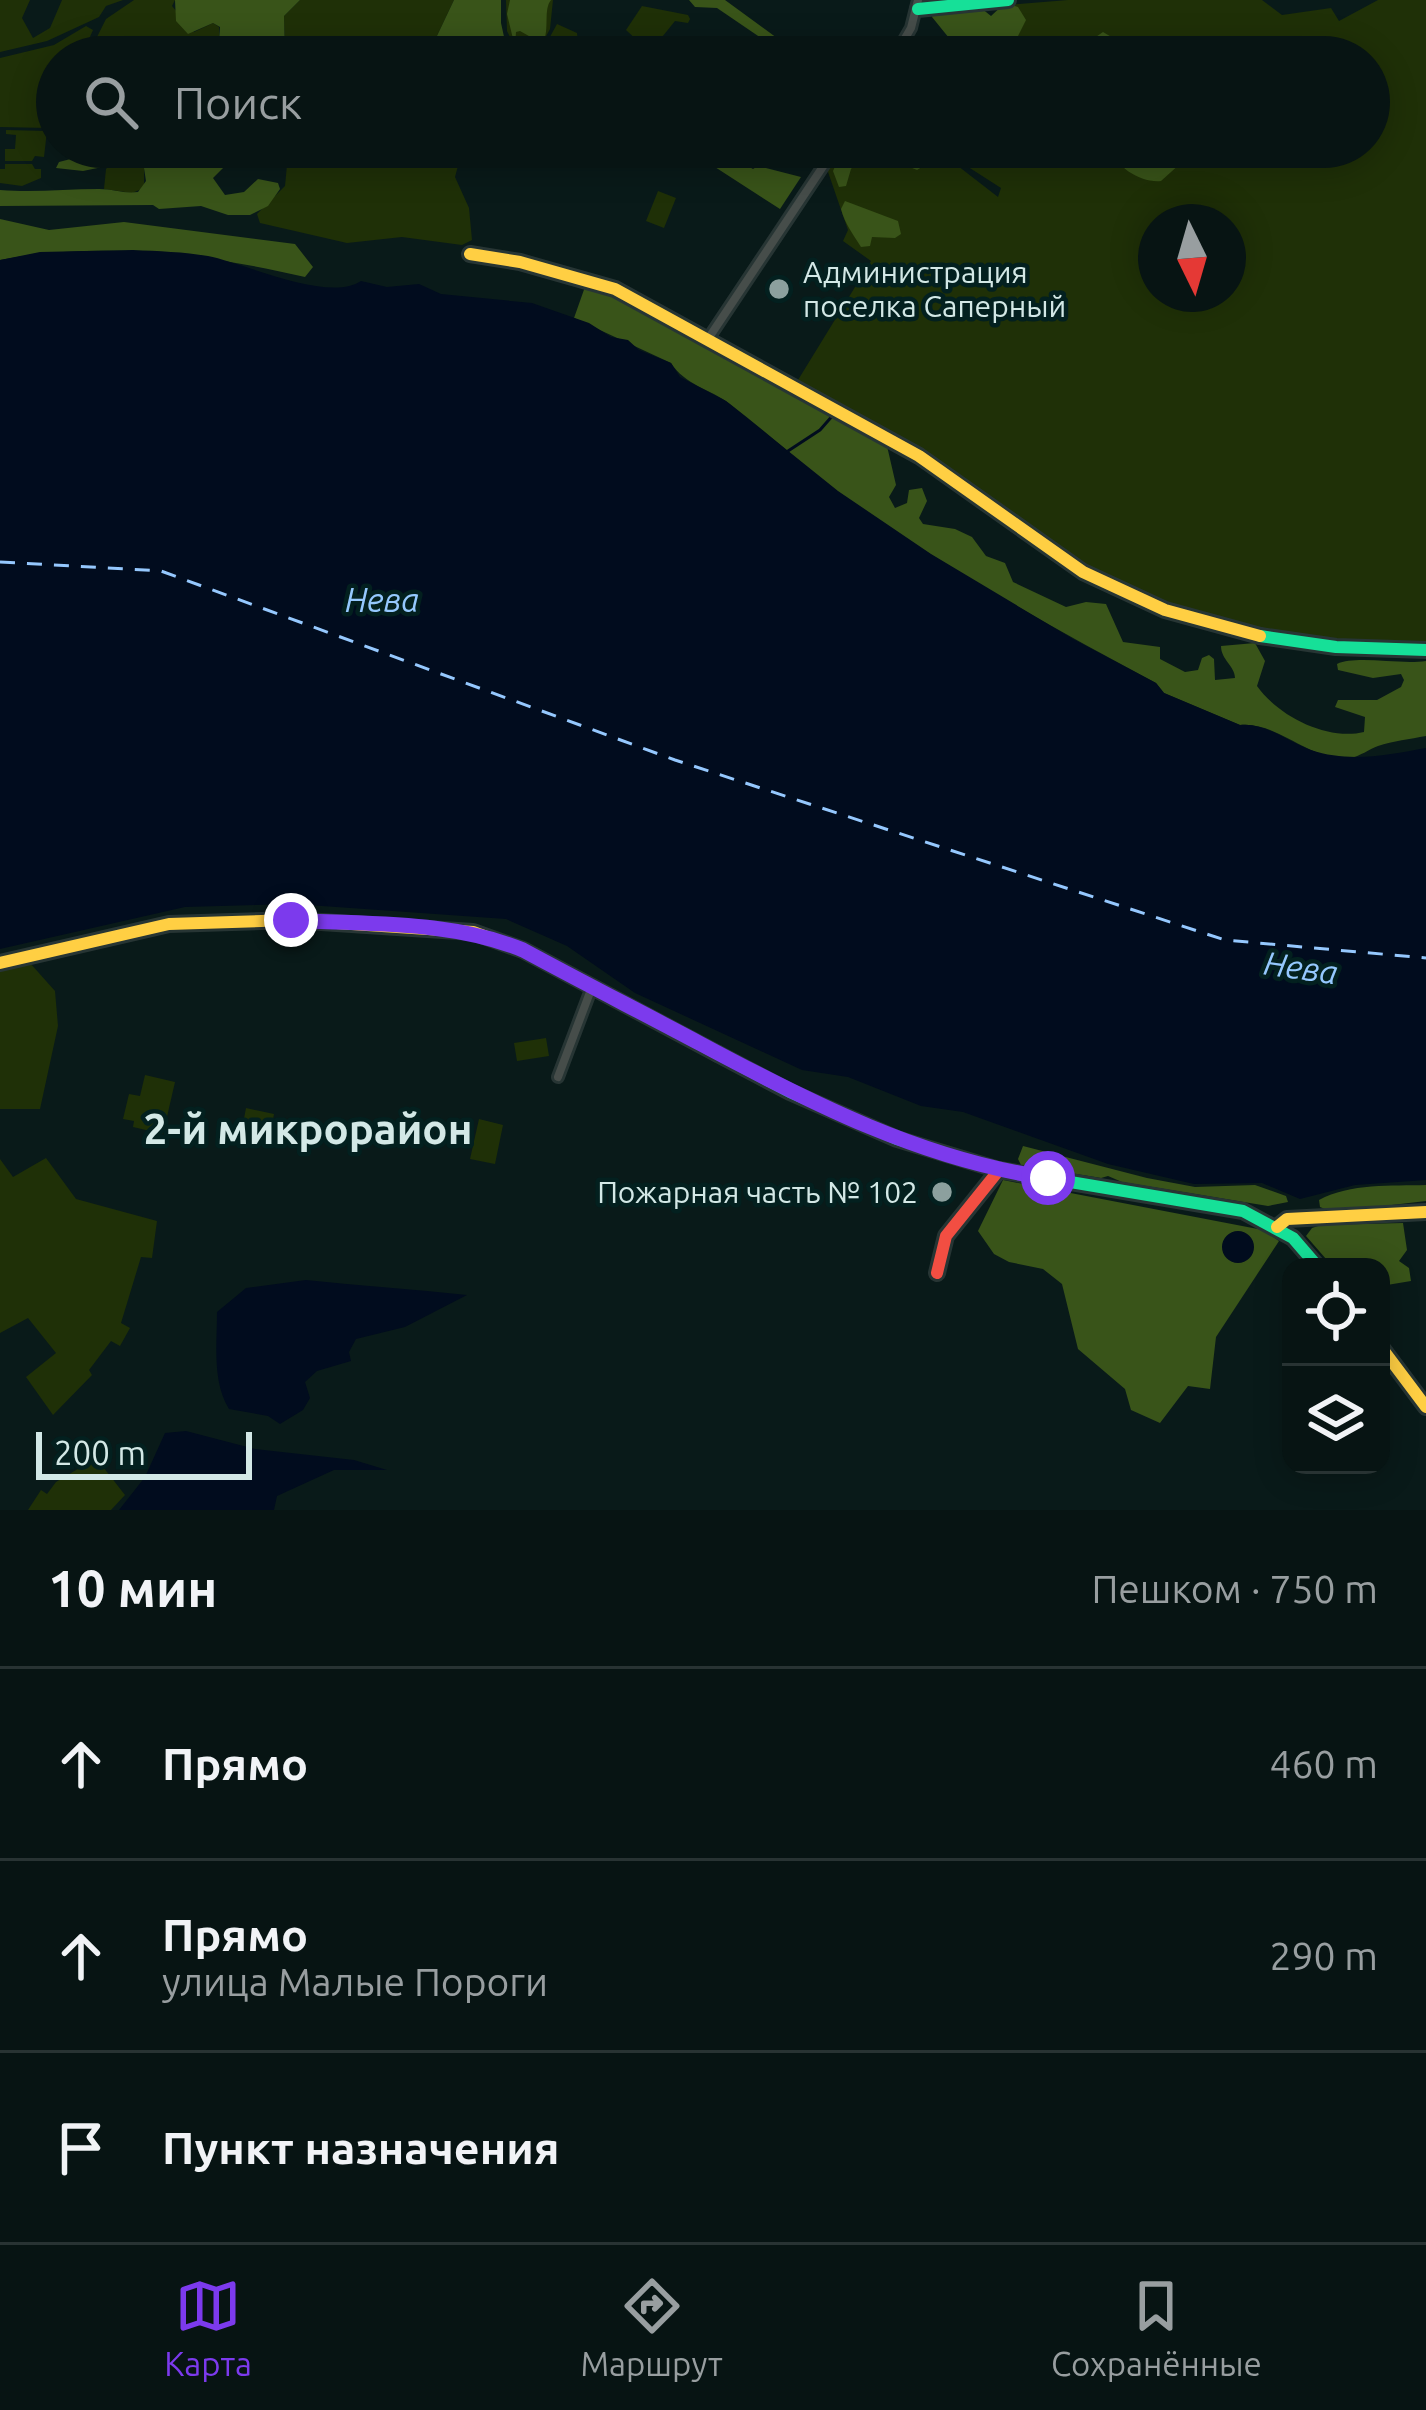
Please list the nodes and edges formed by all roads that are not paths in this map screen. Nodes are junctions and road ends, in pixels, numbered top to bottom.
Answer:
1 (1008, 0) edge
2 (918, 4) edge
3 (904, 36) edge
4 (822, 168) edge
5 (470, 254) dead end
6 (709, 339) junction
7 (1426, 650) edge
8 (0, 963) edge
9 (592, 986) junction
10 (558, 1077) dead end
11 (999, 1170) junction
12 (1426, 1212) edge
13 (1276, 1228) junction
14 (1310, 1258) edge
15 (937, 1273) dead end
16 (1390, 1359) edge
17 (1426, 1407) edge

1 - 2 street
2 - 3 street
4 - 6 street
5 - 6 street
6 - 7 street
8 - 9 street
9 - 10 street
9 - 11 street
11 - 13 street
11 - 15 street
12 - 13 street
13 - 14 street
16 - 17 street

